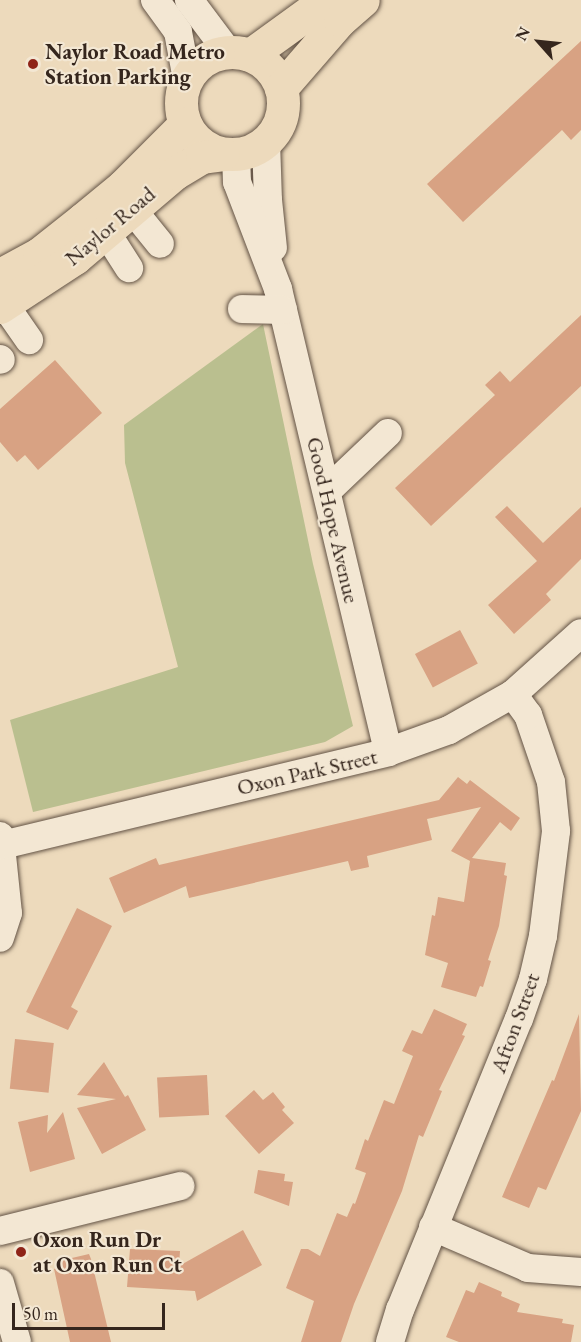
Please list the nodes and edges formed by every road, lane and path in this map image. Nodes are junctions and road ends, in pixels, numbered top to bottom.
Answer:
1 (155, 0) edge
2 (189, 0) edge
3 (326, 0) edge
4 (363, 0) edge
5 (239, 54) junction
6 (187, 79) junction
7 (281, 88) junction
8 (185, 124) junction
9 (266, 141) junction
10 (230, 154) junction
11 (130, 208) junction
12 (106, 232) junction
13 (160, 243) dead end
14 (129, 268) dead end
15 (1, 295) edge
16 (280, 299) junction
17 (242, 309) dead end
18 (29, 340) dead end
19 (388, 433) dead end
20 (327, 491) junction
21 (581, 633) edge
22 (513, 694) junction
23 (388, 752) junction
24 (1, 840) edge
25 (0, 938) edge
26 (180, 1186) dead end
27 (433, 1227) junction
28 (0, 1231) edge
29 (581, 1272) edge
30 (0, 1282) edge
31 (16, 1342) edge
32 (390, 1342) edge

1 - 6 street
2 - 5 street
3 - 5 main road
4 - 7 main road
5 - 6 main road
5 - 7 main road
6 - 8 main road
7 - 9 main road
8 - 10 main road
8 - 15 main road, Naylor Road
9 - 10 main road
9 - 16 street, Good Hope Avenue
10 - 11 main road, Naylor Road
10 - 16 street, Good Hope Avenue
11 - 12 main road, Naylor Road
11 - 13 street
12 - 14 street
12 - 15 main road, Naylor Road
15 - 18 street
16 - 17 street
16 - 20 street, Good Hope Avenue
19 - 20 street
20 - 23 street, Good Hope Avenue
21 - 22 street, Oxon Park Street
22 - 23 street, Oxon Park Street
22 - 27 street, Afton Street
23 - 24 street, Oxon Park Street
24 - 25 street
26 - 28 street
27 - 29 street
27 - 32 street, Afton Street
30 - 31 street

